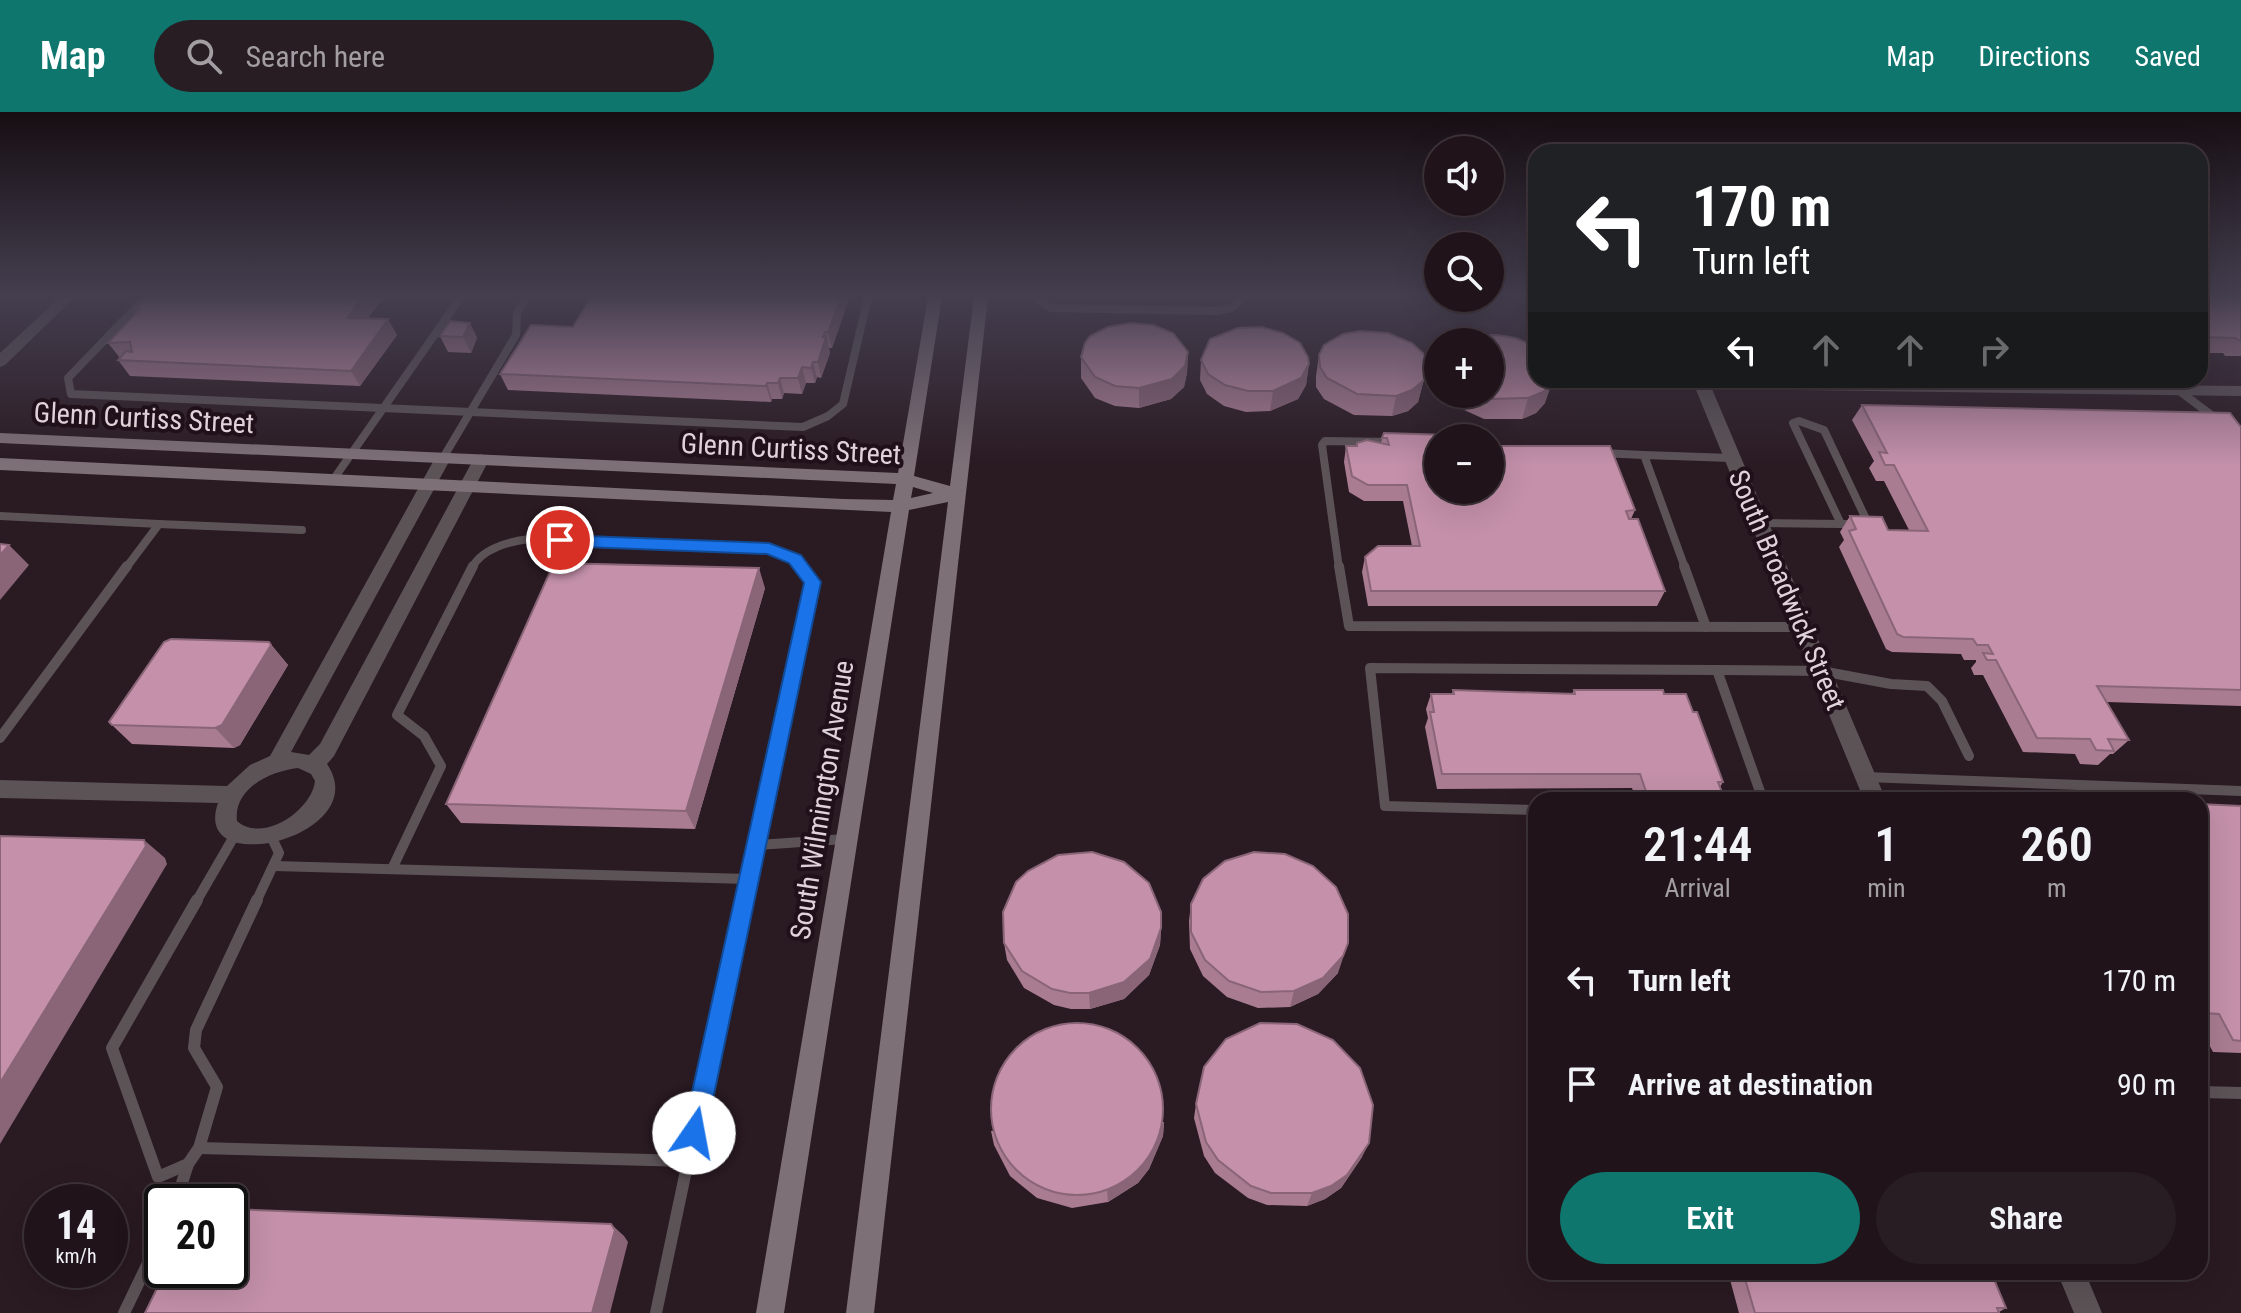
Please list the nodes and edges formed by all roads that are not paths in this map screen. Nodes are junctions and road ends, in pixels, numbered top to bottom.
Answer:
1 (92, 353) edge
2 (422, 353) edge
3 (505, 353) edge
4 (855, 353) edge
5 (925, 353) edge
6 (974, 353) edge
7 (1703, 388) edge
8 (2059, 388) edge
9 (2178, 390) junction
10 (2241, 391) edge
11 (382, 410) junction
12 (470, 414) junction
13 (2231, 430) edge
14 (0, 438) edge
15 (1410, 443) edge
16 (1582, 452) edge
17 (351, 453) junction
18 (1644, 455) junction
19 (443, 458) junction
20 (1732, 458) junction
21 (481, 460) junction
22 (0, 464) edge
23 (904, 479) junction
24 (333, 480) junction
25 (428, 485) junction
26 (467, 486) junction
27 (956, 494) junction
28 (900, 506) junction
29 (0, 516) edge
30 (1759, 523) junction
31 (159, 524) junction
32 (1841, 524) junction
33 (302, 530) dead end
34 (1706, 627) junction
35 (1803, 627) junction
36 (1717, 670) junction
37 (1821, 671) junction
38 (0, 738) edge
39 (1969, 756) dead end
40 (280, 762) junction
41 (314, 764) junction
42 (1865, 777) junction
43 (0, 789) edge
44 (2241, 791) edge
45 (1760, 792) edge
46 (1872, 792) edge
47 (231, 795) junction
48 (1528, 810) edge
49 (236, 833) junction
50 (271, 836) junction
51 (845, 839) junction
52 (758, 845) junction
53 (274, 866) junction
54 (392, 869) junction
55 (748, 879) junction
56 (2208, 1092) edge
57 (2241, 1093) edge
58 (199, 1148) junction
59 (688, 1161) junction
60 (188, 1164) junction
61 (182, 1184) edge
62 (144, 1271) edge
63 (2074, 1280) edge
64 (124, 1313) edge
65 (656, 1313) edge
66 (770, 1313) edge
67 (860, 1313) edge
68 (2088, 1313) edge

1 - 11 lane
2 - 11 lane
3 - 12 lane
4 - 12 lane
5 - 23 main road, South Wilmington Avenue
6 - 27 main road
7 - 20 street, South Broadwick Street
8 - 9 street
9 - 10 street
9 - 13 lane
11 - 12 lane
11 - 17 lane
12 - 19 lane
14 - 17 main road, Glenn Curtiss Street
15 - 34 lane
16 - 18 lane
17 - 19 main road, Glenn Curtiss Street
17 - 24 lane
18 - 20 lane
18 - 34 lane
19 - 21 main road, Glenn Curtiss Street
19 - 25 street
20 - 30 street, South Broadwick Street
21 - 23 main road, Glenn Curtiss Street
21 - 26 street
22 - 24 main road, Glenn Curtiss Street
23 - 27 main road, Glenn Curtiss Street
23 - 28 main road, South Wilmington Avenue
24 - 25 main road, Glenn Curtiss Street
25 - 26 main road, Glenn Curtiss Street
25 - 40 street
26 - 28 main road, Glenn Curtiss Street
26 - 41 street
27 - 28 main road, Glenn Curtiss Street
27 - 67 main road
28 - 51 main road, South Wilmington Avenue
29 - 31 lane
30 - 32 lane
30 - 35 street, South Broadwick Street
31 - 33 lane
31 - 38 lane
32 - 32 lane
34 - 35 lane
35 - 37 street, South Broadwick Street
36 - 37 lane
36 - 45 lane
36 - 48 lane
37 - 39 lane
37 - 42 street, South Broadwick Street
40 - 41 street
40 - 47 street
41 - 50 street
42 - 44 lane
42 - 46 street, South Broadwick Street
43 - 47 street
47 - 49 street
49 - 50 street
49 - 60 lane
50 - 53 lane
51 - 52 lane
51 - 66 main road, South Wilmington Avenue
52 - 54 lane
52 - 55 lane
53 - 54 lane
53 - 58 lane
54 - 55 lane
55 - 59 lane
56 - 57 lane
58 - 59 lane
58 - 60 lane
59 - 65 lane
60 - 61 lane
62 - 64 lane
63 - 68 street

